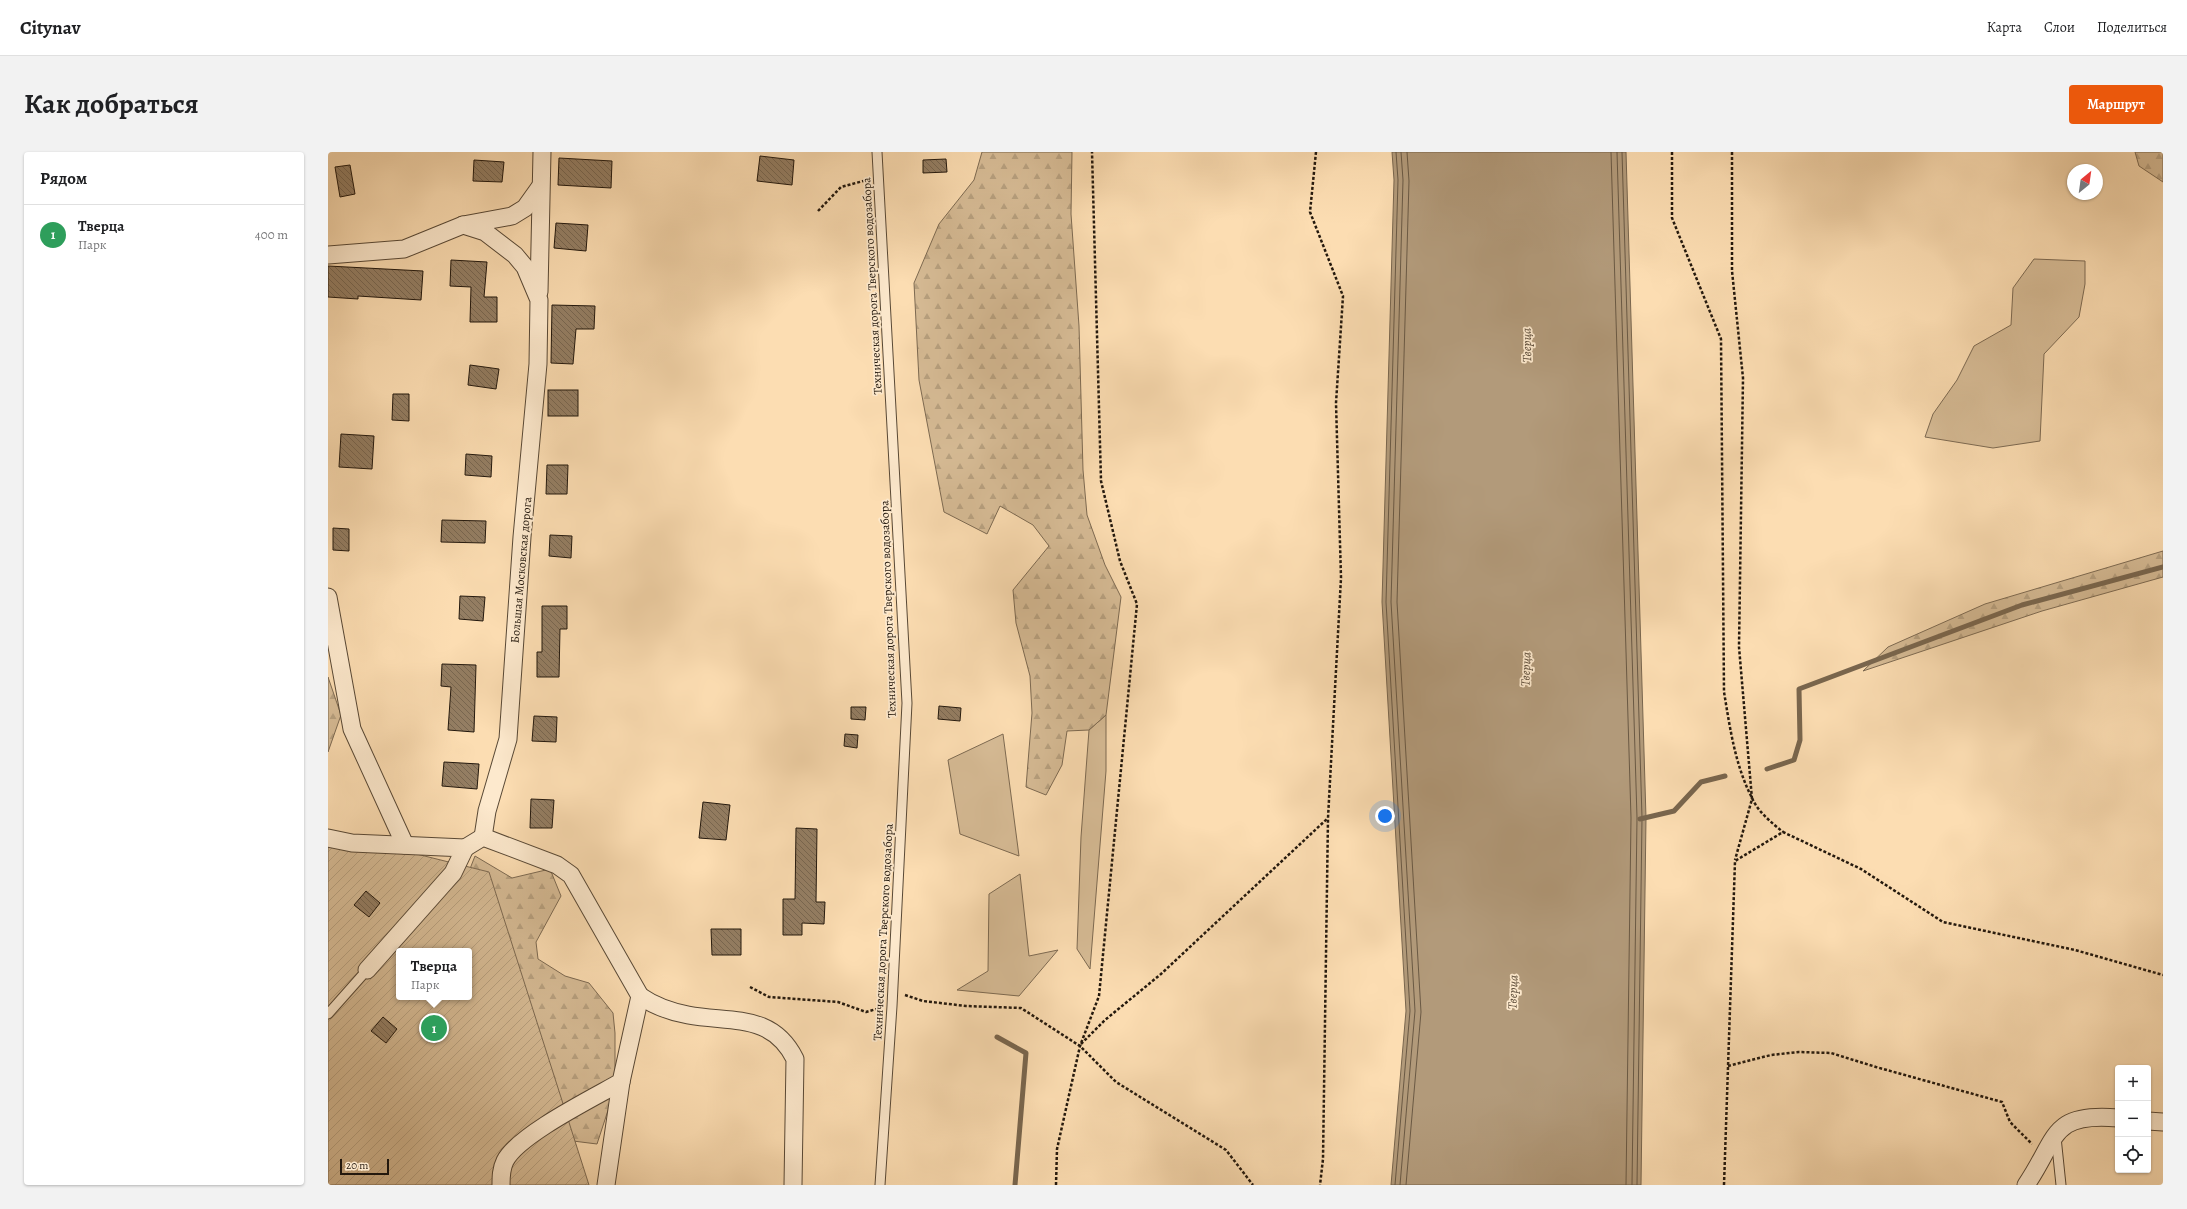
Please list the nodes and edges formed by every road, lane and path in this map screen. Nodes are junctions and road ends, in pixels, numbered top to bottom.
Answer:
1 (542, 152) edge
2 (877, 152) edge
3 (1092, 152) edge
4 (1316, 152) edge
5 (1672, 152) edge
6 (1732, 152) edge
7 (879, 176) junction
8 (540, 187) junction
9 (818, 211) dead end
10 (463, 225) junction
11 (328, 255) edge
12 (538, 300) junction
13 (328, 597) edge
14 (1752, 799) junction
15 (1328, 818) junction
16 (1783, 832) junction
17 (482, 837) junction
18 (328, 838) edge
19 (405, 844) junction
20 (465, 848) junction
21 (1735, 861) junction
22 (367, 970) joint
23 (2163, 975) edge
24 (750, 987) dead end
25 (893, 992) junction
26 (640, 996) junction
27 (892, 1006) junction
28 (328, 1014) edge
29 (1080, 1046) junction
30 (1728, 1066) junction
31 (620, 1082) junction
32 (2115, 1118) edge
33 (2151, 1121) edge
34 (2163, 1122) edge
35 (2055, 1133) junction
36 (2043, 1156) junction
37 (501, 1185) edge
38 (606, 1185) edge
39 (793, 1185) edge
40 (880, 1185) edge
41 (1056, 1185) edge
42 (1253, 1185) edge
43 (1320, 1185) edge
44 (1724, 1185) edge
45 (2026, 1185) edge
46 (2061, 1185) edge

1 - 8 street, Большая Московская дорога
2 - 7 lane, Техническая дорога Тверского водозабора
3 - 29 path
4 - 15 path
5 - 14 path
6 - 14 path
7 - 9 path
7 - 25 lane, Техническая дорога Тверского водозабора
8 - 10 street
8 - 12 street, Большая Московская дорога
10 - 11 street
10 - 12 street, Большая Московская дорога
12 - 17 street, Большая Московская дорога
13 - 19 street
14 - 16 path
14 - 21 path
15 - 29 path
15 - 43 path
16 - 21 path
16 - 23 path
17 - 20 street
17 - 26 street
18 - 19 street
19 - 20 street
20 - 22 street
21 - 30 path
22 - 28 lane
24 - 27 path
25 - 27 lane, Техническая дорога Тверского водозабора
25 - 29 path
26 - 31 street
26 - 39 street
27 - 40 lane, Техническая дорога Тверского водозабора
29 - 41 path
29 - 42 path
30 - 36 path
30 - 44 path
31 - 37 street
31 - 38 street
32 - 35 street
33 - 34 street
35 - 36 street
35 - 46 lane
36 - 45 street

